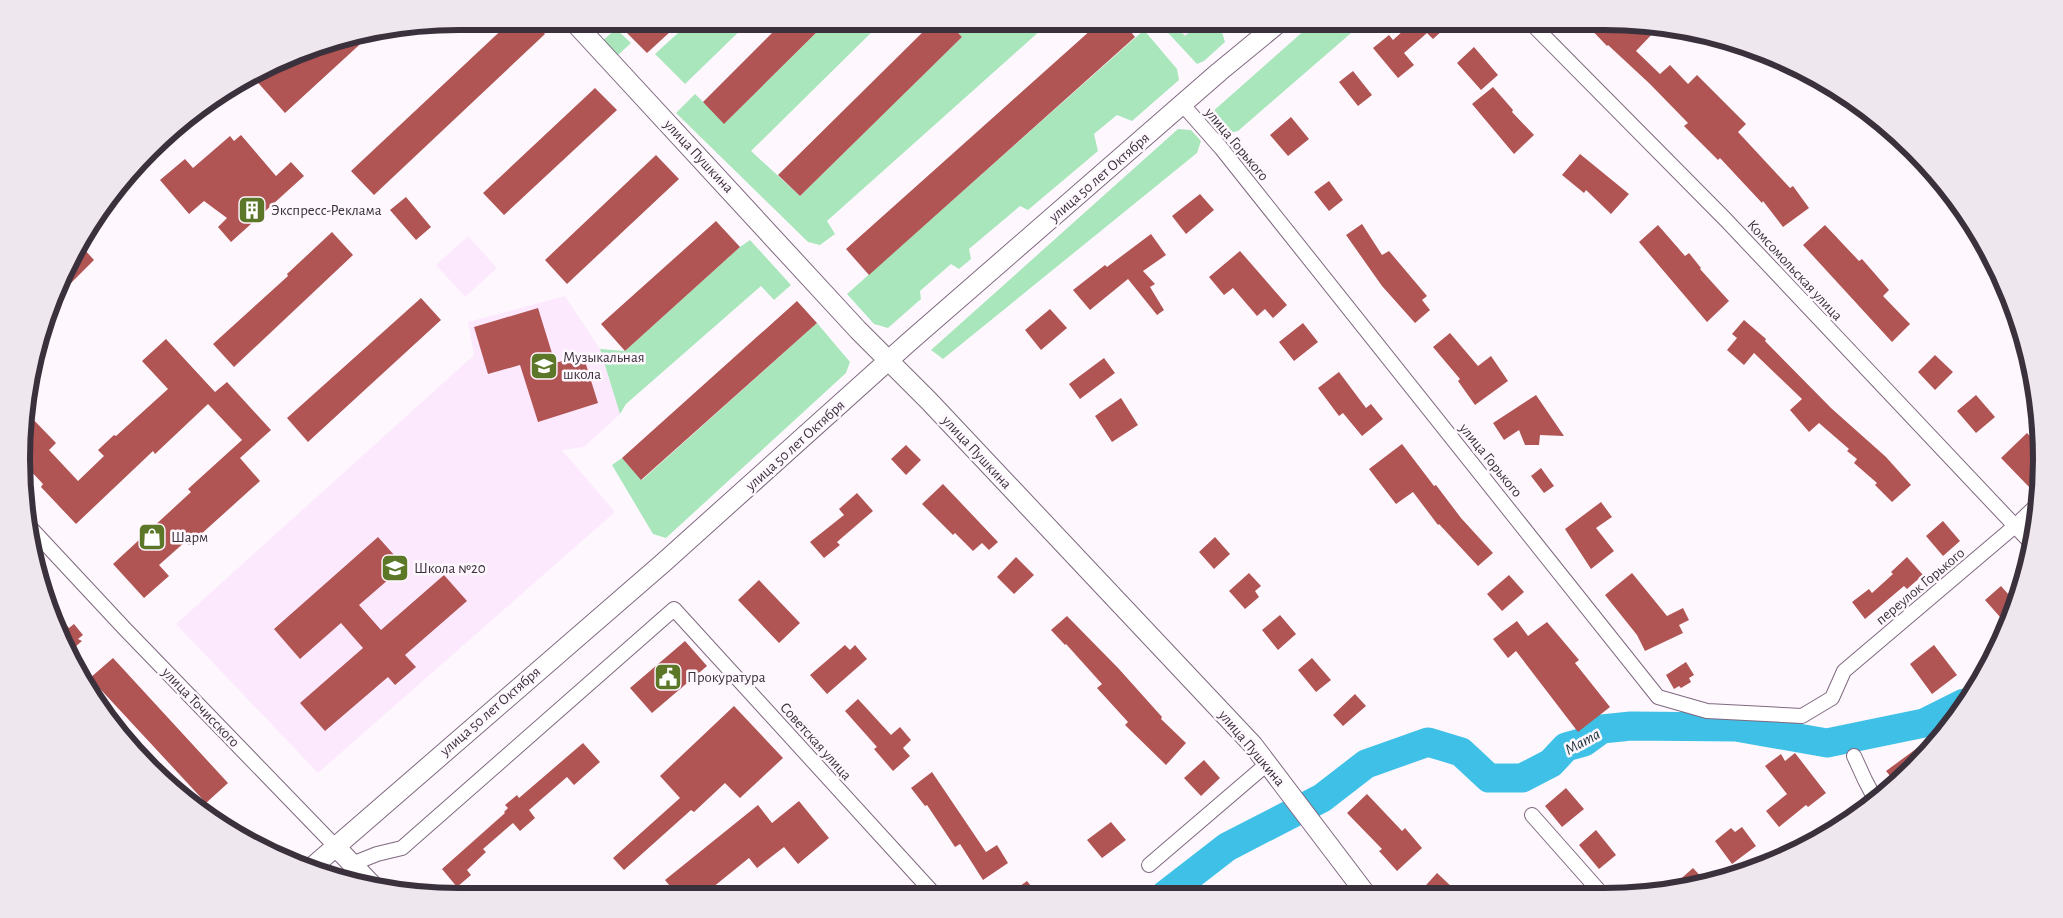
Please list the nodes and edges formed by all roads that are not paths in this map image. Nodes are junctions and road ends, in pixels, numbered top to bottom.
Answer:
1 (581, 30) edge
2 (1270, 30) edge
3 (1538, 30) edge
4 (1183, 105) junction
5 (888, 361) junction
6 (2029, 512) edge
7 (2015, 526) junction
8 (37, 534) edge
9 (2026, 537) edge
10 (1832, 698) joint
11 (1854, 756) dead end
12 (1267, 764) junction
13 (1872, 793) edge
14 (1532, 815) dead end
15 (336, 847) junction
16 (317, 863) edge
17 (352, 864) junction
18 (1149, 865) dead end
19 (365, 877) edge
20 (929, 888) edge
21 (1362, 888) edge
22 (1597, 888) edge

1 - 5 main road, улица Пушкина
2 - 4 main road, улица 50 лет Октября
3 - 7 street, Комсомольская улица
4 - 5 main road, улица 50 лет Октября
4 - 10 street, улица Горького
5 - 12 main road, улица Пушкина
5 - 15 main road, улица 50 лет Октября
6 - 7 street, переулок Горького
7 - 9 street, Комсомольская улица
7 - 10 street, переулок Горького
8 - 15 street, улица Точисского
11 - 13 street
12 - 18 street
12 - 21 main road, улица Пушкина
14 - 22 street
15 - 16 main road, улица 50 лет Октября
15 - 17 main road, улица Точисского
17 - 19 main road, улица Точисского
17 - 20 street, Советская улица

